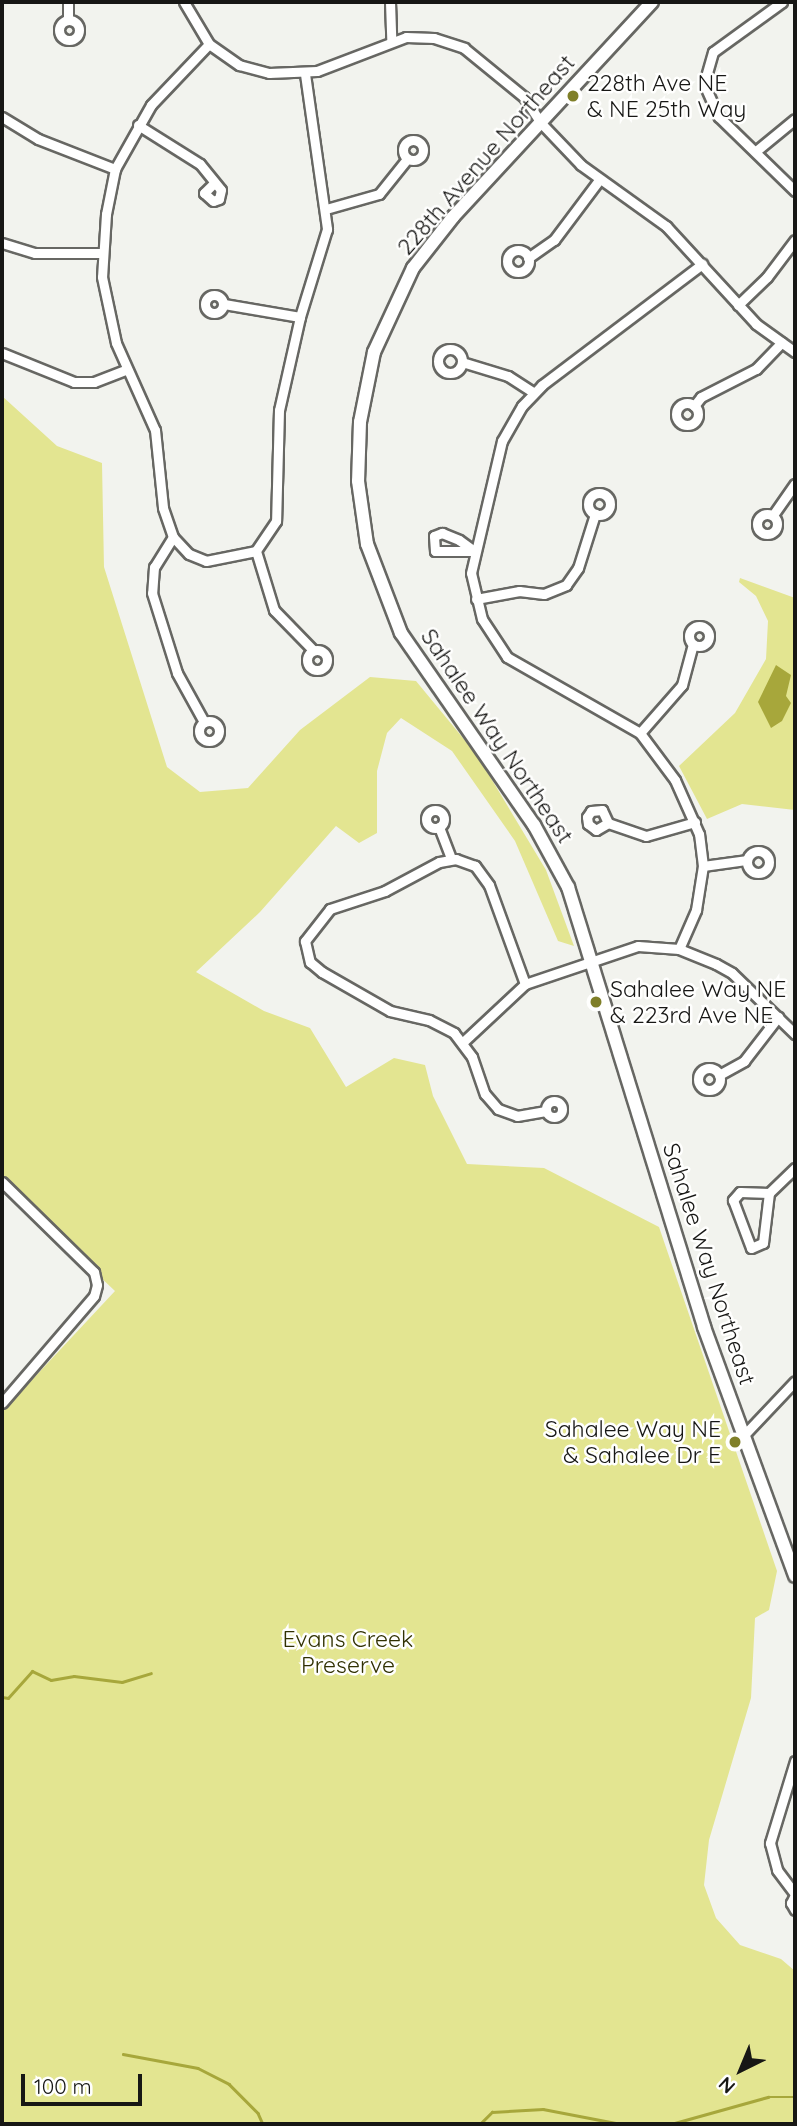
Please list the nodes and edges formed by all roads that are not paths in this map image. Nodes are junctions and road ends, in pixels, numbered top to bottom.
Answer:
1 (68, 2) edge
2 (184, 2) edge
3 (390, 2) edge
4 (652, 2) edge
5 (782, 2) edge
6 (68, 20) dead end
7 (391, 40) junction
8 (209, 44) junction
9 (305, 74) junction
10 (2, 117) edge
11 (795, 119) edge
12 (540, 122) junction
13 (138, 125) junction
14 (756, 151) junction
15 (407, 159) dead end
16 (115, 169) junction
17 (599, 180) junction
18 (213, 184) dead end
19 (795, 191) edge
20 (326, 209) junction
21 (795, 240) edge
22 (2, 243) edge
23 (101, 253) junction
24 (528, 258) dead end
25 (702, 264) junction
26 (223, 304) dead end
27 (737, 305) junction
28 (300, 317) junction
29 (782, 342) junction
30 (374, 352) joint
31 (795, 352) edge
32 (2, 353) edge
33 (462, 362) dead end
34 (126, 370) junction
35 (534, 392) junction
36 (694, 406) dead end
37 (795, 484) edge
38 (595, 514) dead end
39 (773, 516) dead end
40 (173, 537) junction
41 (256, 551) junction
42 (476, 599) junction
43 (693, 644) dead end
44 (313, 650) dead end
45 (204, 722) dead end
46 (640, 733) junction
47 (695, 822) junction
48 (608, 823) dead end
49 (439, 827) dead end
50 (451, 859) junction
51 (746, 860) dead end
52 (703, 866) junction
53 (679, 949) junction
54 (593, 961) junction
55 (525, 984) junction
56 (778, 1017) junction
57 (795, 1034) edge
58 (463, 1042) junction
59 (719, 1075) dead end
60 (546, 1111) dead end
61 (795, 1168) edge
62 (2, 1182) edge
63 (769, 1193) junction
64 (795, 1381) edge
65 (2, 1403) edge
66 (744, 1435) junction
67 (795, 1576) edge
68 (795, 1761) edge
69 (795, 1894) edge
70 (795, 1910) edge

1 - 6 street
2 - 8 street
3 - 7 street
4 - 12 main road, 228th Avenue Northeast
5 - 14 street
7 - 9 street
7 - 12 street
8 - 9 street
8 - 13 street
9 - 20 street
10 - 16 street
11 - 14 street
12 - 17 street
12 - 30 main road, 228th Avenue Northeast
13 - 16 street
13 - 18 street
14 - 19 street
15 - 20 street
16 - 23 street
17 - 24 street
17 - 25 street
20 - 28 street
21 - 27 street
22 - 23 street
23 - 34 street
25 - 27 street
25 - 35 street
26 - 28 street
27 - 29 street
28 - 41 street
29 - 31 street
29 - 36 street
30 - 54 main road, Sahalee Way Northeast
32 - 34 street
33 - 35 street
34 - 40 street
35 - 42 street
37 - 39 street
38 - 42 street
40 - 41 street
40 - 45 street
41 - 44 street
42 - 46 street
43 - 46 street
46 - 47 street
47 - 48 street
47 - 52 street
49 - 50 street
50 - 55 street
50 - 58 street
51 - 52 street
52 - 53 street
53 - 54 street
53 - 56 street
54 - 55 street
54 - 66 main road, Sahalee Way Northeast
55 - 58 street
56 - 57 street
56 - 59 street
58 - 60 street
61 - 63 street
62 - 65 street
63 - 63 street
64 - 66 street
66 - 67 main road, Sahalee Way Northeast
68 - 69 street
69 - 70 street

